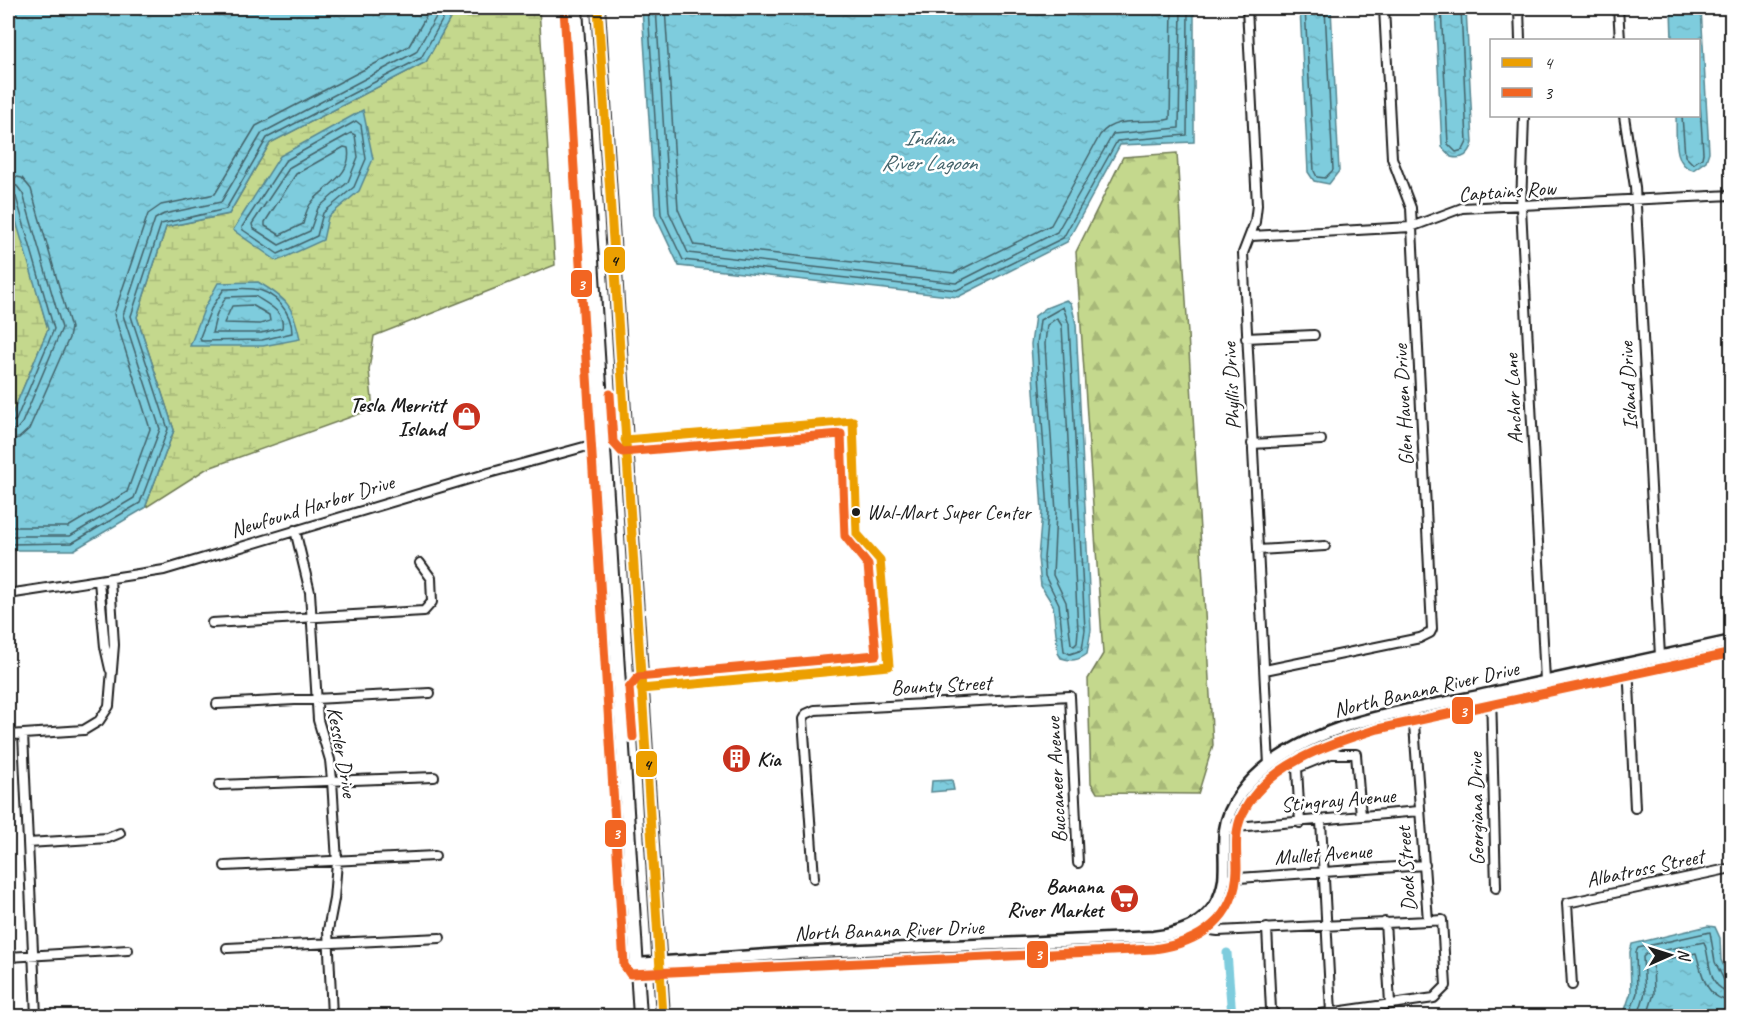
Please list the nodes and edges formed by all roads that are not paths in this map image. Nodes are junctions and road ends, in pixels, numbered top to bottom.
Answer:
1 (576, 8) edge
2 (597, 8) edge
3 (1247, 8) edge
4 (1384, 8) edge
5 (1519, 8) edge
6 (1618, 8) edge
7 (1520, 39) edge
8 (1620, 39) edge
9 (1524, 117) edge
10 (1624, 117) edge
11 (1731, 195) edge
12 (1636, 201) junction
13 (1521, 207) junction
14 (1411, 227) junction
15 (1251, 236) junction
16 (1314, 335) dead end
17 (1246, 338) junction
18 (625, 440) junction
19 (1321, 440) dead end
20 (603, 443) junction
21 (1252, 444) junction
22 (296, 530) junction
23 (1325, 546) dead end
24 (1258, 550) junction
25 (420, 563) dead end
26 (110, 579) junction
27 (99, 581) junction
28 (8, 594) edge
29 (311, 617) junction
30 (212, 622) dead end
31 (1731, 641) edge
32 (1660, 656) junction
33 (1628, 664) junction
34 (1265, 670) junction
35 (111, 673) junction
36 (1545, 681) junction
37 (430, 693) dead end
38 (1491, 693) junction
39 (1070, 696) joint
40 (315, 698) junction
41 (217, 704) dead end
42 (1413, 710) junction
43 (23, 734) junction
44 (8, 735) edge
45 (1269, 765) junction
46 (434, 777) dead end
47 (332, 780) junction
48 (219, 785) dead end
49 (1635, 808) dead end
50 (1419, 811) junction
51 (1361, 816) junction
52 (1321, 820) junction
53 (1300, 823) junction
54 (1225, 828) junction
55 (120, 833) dead end
56 (28, 843) junction
57 (435, 856) dead end
58 (337, 861) junction
59 (1078, 863) dead end
60 (1425, 865) junction
61 (225, 866) dead end
62 (1731, 868) edge
63 (1324, 872) junction
64 (814, 878) dead end
65 (1224, 879) junction
66 (1496, 888) dead end
67 (1428, 921) junction
68 (1385, 922) junction
69 (1326, 925) junction
70 (1193, 928) junction
71 (1267, 928) junction
72 (440, 938) dead end
73 (328, 943) junction
74 (227, 948) dead end
75 (128, 950) dead end
76 (33, 956) junction
77 (8, 957) edge
78 (660, 962) junction
79 (636, 964) junction
80 (1572, 985) dead end
81 (1390, 1003) junction
82 (1331, 1013) junction
83 (36, 1017) edge
84 (332, 1017) edge
85 (640, 1017) edge
86 (663, 1017) edge
87 (1277, 1017) edge
88 (1307, 1017) edge

1 - 20 main road
2 - 18 main road
3 - 15 street, Phyllis Drive
4 - 14 street, Glen Haven Drive
5 - 7 street
6 - 8 street
9 - 13 street, Anchor Lane
10 - 12 street, Island Drive
11 - 12 street, Captains Row
12 - 13 street, Captains Row
12 - 32 street, Island Drive
13 - 14 street, Captains Row
13 - 36 street, Anchor Lane
14 - 15 street, Captains Row
14 - 34 street, Glen Haven Drive
15 - 17 street, Phyllis Drive
16 - 17 street
17 - 21 street, Phyllis Drive
18 - 20 street, Newfound Harbor Drive
18 - 78 main road
19 - 21 street
20 - 22 street, Newfound Harbor Drive
20 - 79 main road
21 - 24 street, Phyllis Drive
22 - 26 street, Newfound Harbor Drive
22 - 29 street, Kessler Drive
23 - 24 street
24 - 34 street, Phyllis Drive
25 - 29 street
26 - 27 street, Newfound Harbor Drive
26 - 35 street
27 - 28 street, Newfound Harbor Drive
27 - 35 street
29 - 30 street
29 - 40 street, Kessler Drive
31 - 32 street, North Banana River Drive
32 - 33 street, North Banana River Drive
33 - 36 street, North Banana River Drive
33 - 49 street
34 - 45 street, Phyllis Drive
35 - 43 street
36 - 38 street, North Banana River Drive
37 - 40 street
38 - 42 street, North Banana River Drive
38 - 66 street, Georgiana Drive
39 - 59 street, Buccaneer Avenue
39 - 64 street, Bounty Street
40 - 41 street
40 - 47 street, Kessler Drive
42 - 45 street, North Banana River Drive
42 - 50 street, Dock Street
43 - 44 street
43 - 56 street
45 - 54 street, North Banana River Drive
46 - 47 street
47 - 48 street
47 - 58 street, Kessler Drive
50 - 51 street, Stingray Avenue
50 - 60 street, Dock Street
51 - 52 street, Stingray Avenue
51 - 53 street
52 - 53 street, Stingray Avenue
52 - 63 street
53 - 54 street, Stingray Avenue
54 - 65 street, North Banana River Drive
55 - 56 street
56 - 76 street
57 - 58 street
58 - 61 street
58 - 73 street, Kessler Drive
60 - 63 street, Mullet Avenue
60 - 67 street, Dock Street
62 - 80 street, Albatross Street
63 - 65 street, Mullet Avenue
63 - 69 street
65 - 70 street, North Banana River Drive
67 - 68 street
67 - 81 street, Dock Street
68 - 69 street
68 - 81 street
69 - 71 street
69 - 82 street
70 - 71 street
70 - 78 street, North Banana River Drive
71 - 87 street
72 - 73 street
73 - 74 street
73 - 84 street, Kessler Drive
75 - 76 street
76 - 77 street
76 - 83 street
78 - 79 street, North Banana River Drive
78 - 86 main road
79 - 85 main road
81 - 82 street
82 - 88 street

